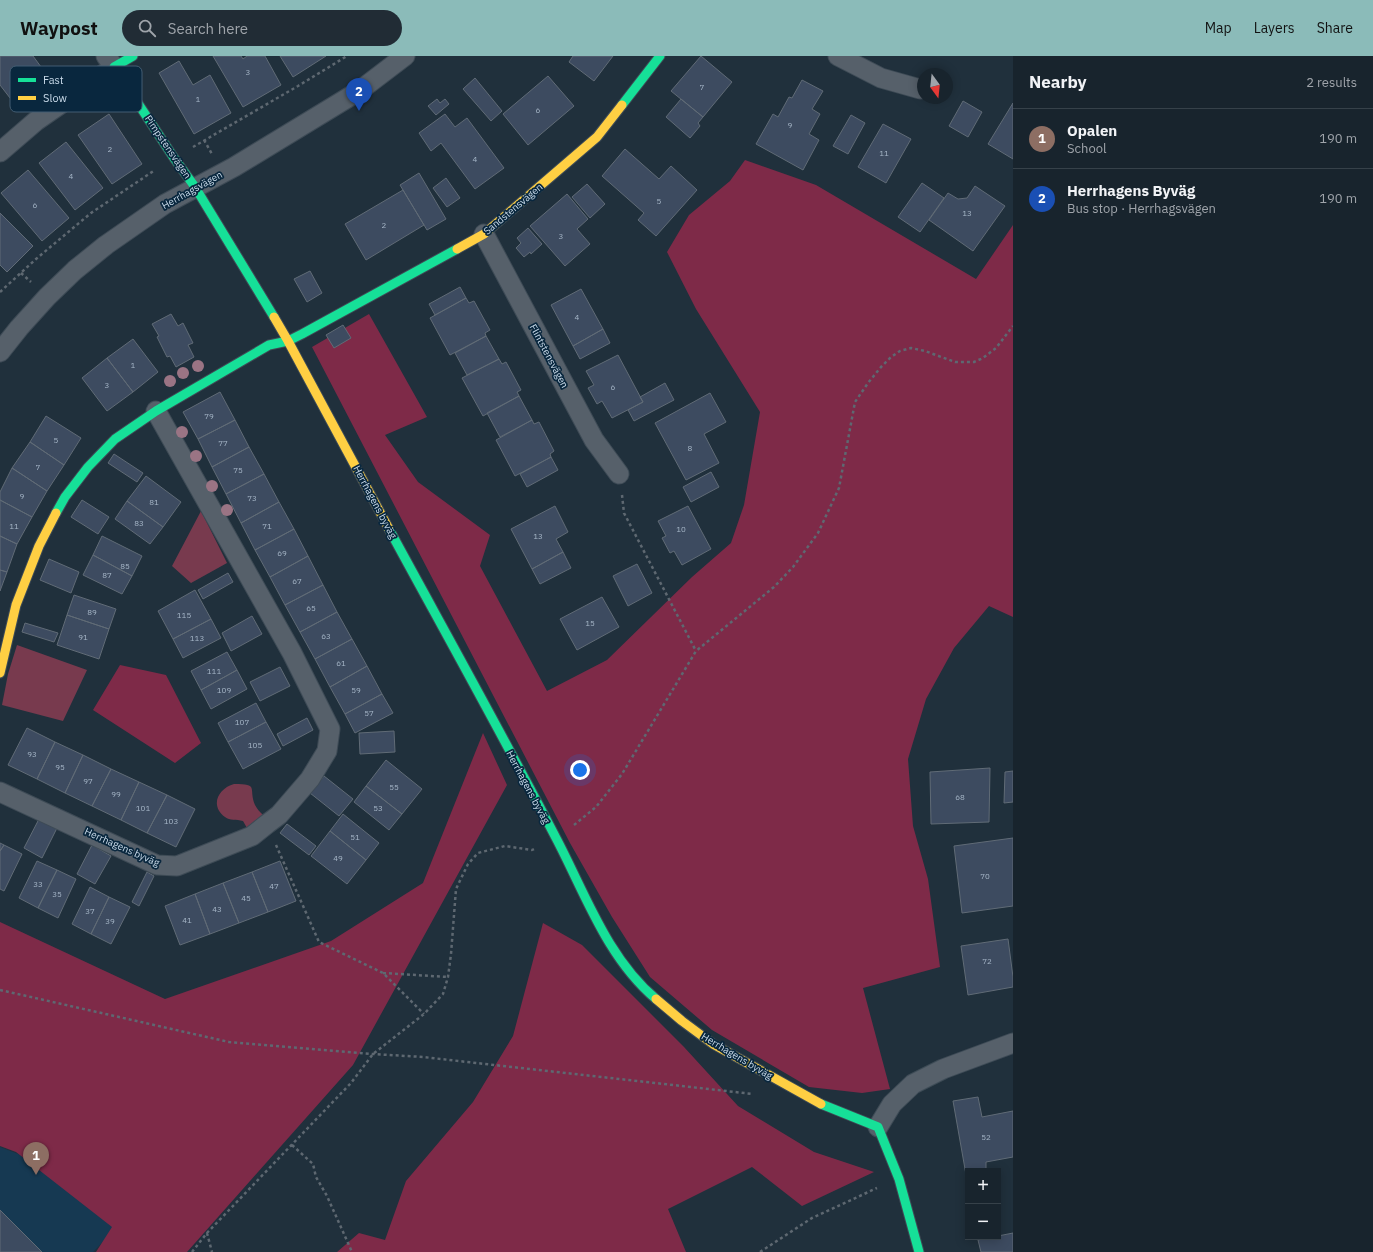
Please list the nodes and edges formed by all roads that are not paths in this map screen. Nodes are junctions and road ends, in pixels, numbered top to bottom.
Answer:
1 (133, 56) edge
2 (405, 56) edge
3 (660, 56) edge
4 (838, 56) edge
5 (110, 61) edge
6 (917, 88) edge
7 (142, 110) edge
8 (47, 112) edge
9 (0, 152) edge
10 (195, 187) junction
11 (484, 234) junction
12 (288, 341) junction
13 (0, 352) edge
14 (156, 412) junction
15 (619, 474) road end
16 (0, 673) edge
17 (0, 792) edge
18 (1013, 1043) edge
19 (878, 1127) junction
20 (919, 1252) edge

1 - 5 street
2 - 10 street, Herrhagsvägen
3 - 11 street, Sandstensvägen
4 - 6 street
7 - 10 street, Pimpstensvägen
8 - 9 street
10 - 12 street, Herrhagens byväg
10 - 13 street, Herrhagsvägen
11 - 12 street, Sandstensvägen
11 - 15 street, Flintstensvägen
12 - 14 street
12 - 19 street, Herrhagens byväg
14 - 16 street
14 - 17 street, Herrhagens byväg
18 - 19 street
19 - 20 street

